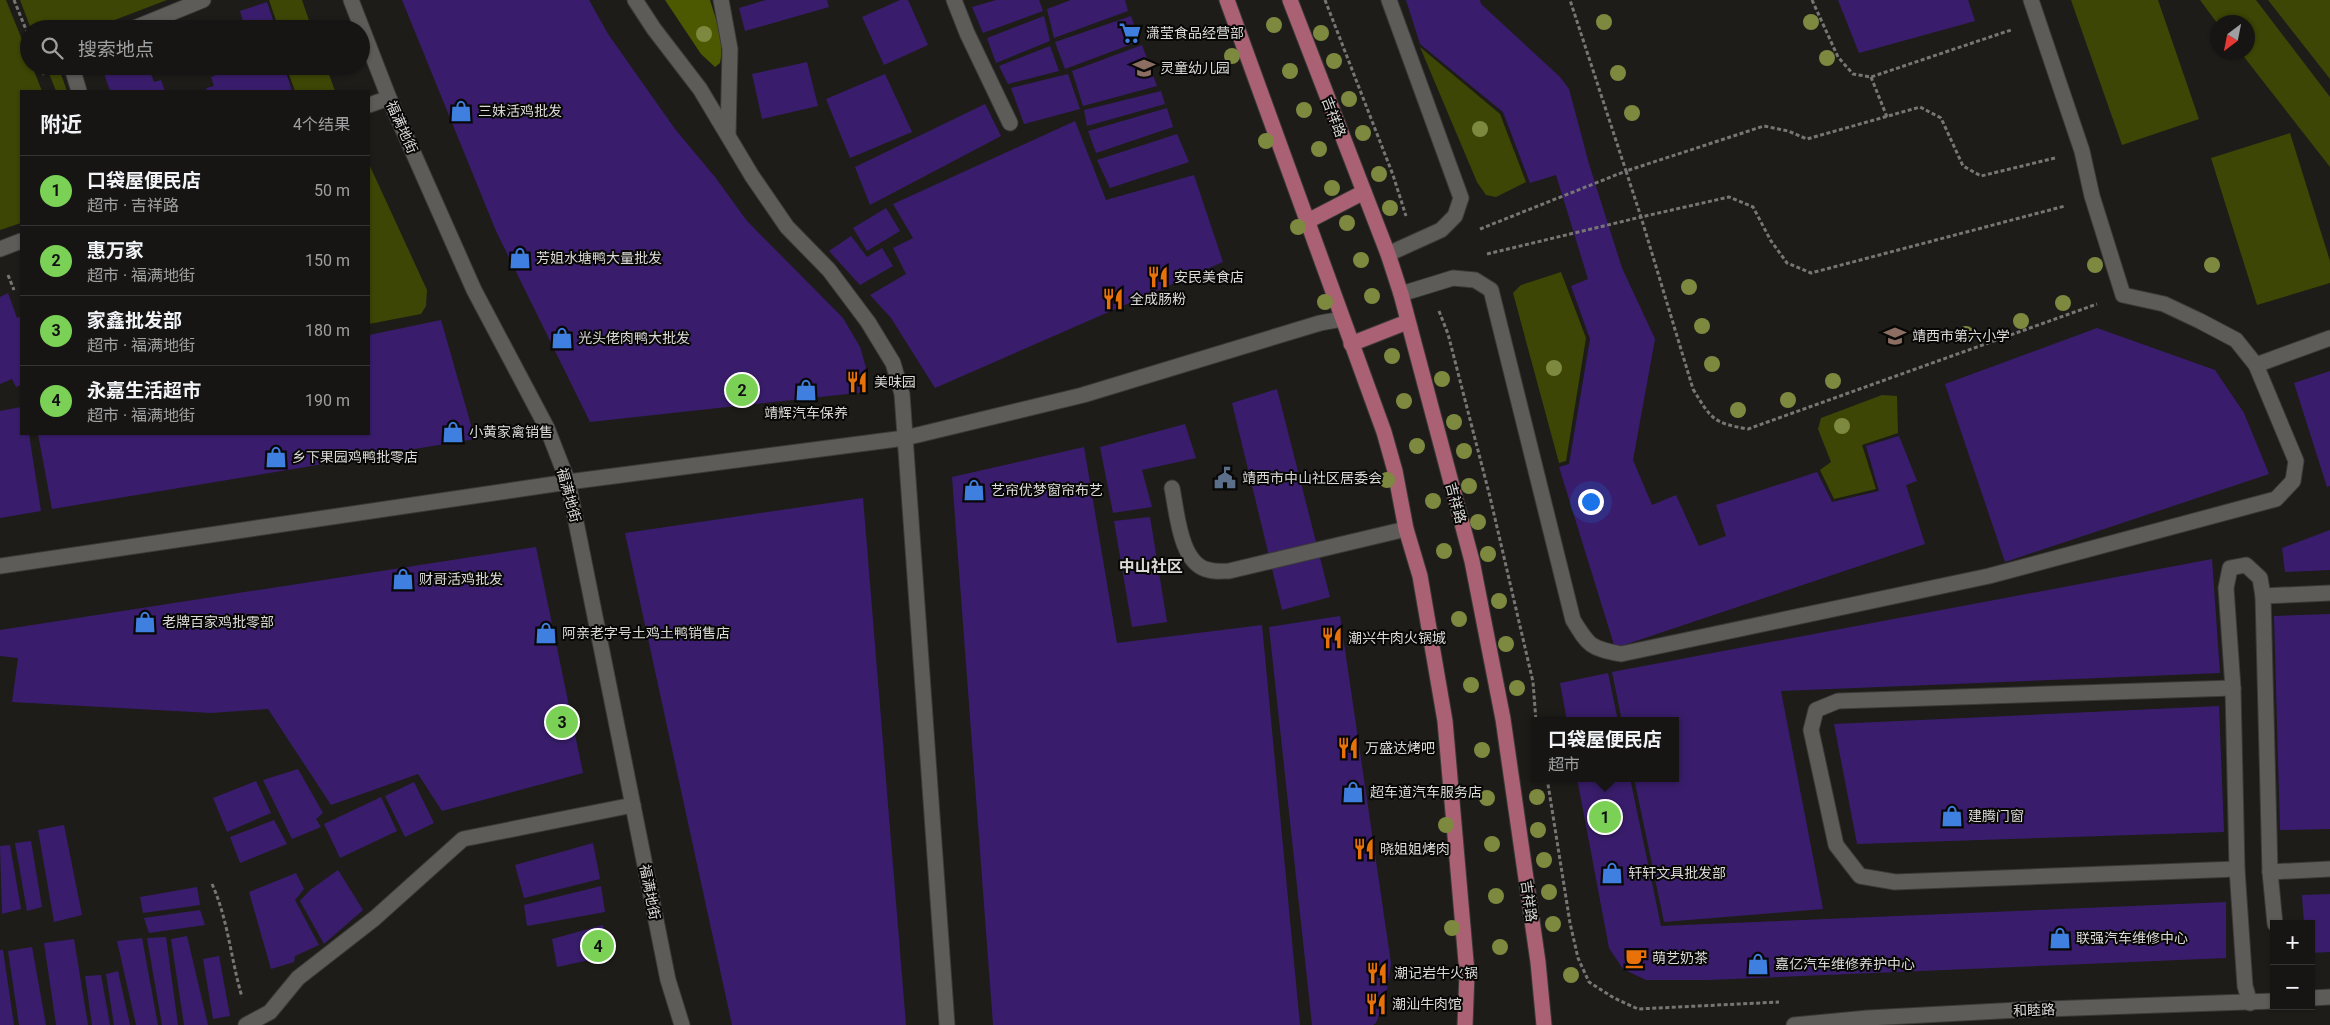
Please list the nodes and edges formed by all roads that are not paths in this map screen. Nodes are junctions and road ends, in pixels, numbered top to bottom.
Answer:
1 (203, 0) edge
2 (351, 0) edge
3 (635, 0) edge
4 (721, 0) edge
5 (954, 0) edge
6 (1227, 0) edge
7 (1290, 0) edge
8 (1389, 0) edge
9 (2031, 0) edge
10 (154, 20) edge
11 (359, 20) edge
12 (370, 50) edge
13 (74, 75) edge
14 (80, 90) edge
15 (388, 98) junction
16 (370, 105) edge
17 (1010, 123) dead end
18 (728, 135) junction
19 (1364, 192) junction
20 (1306, 222) junction
21 (20, 241) edge
22 (0, 249) edge
23 (1388, 254) junction
24 (1401, 294) junction
25 (1342, 318) junction
26 (1407, 322) junction
27 (2330, 338) edge
28 (1351, 344) junction
29 (2256, 364) junction
30 (904, 438) junction
31 (568, 482) junction
32 (1172, 488) dead end
33 (1406, 529) junction
34 (0, 566) edge
35 (2330, 593) edge
36 (2263, 596) junction
37 (2233, 688) junction
38 (633, 805) junction
39 (2237, 869) junction
40 (2330, 869) edge
41 (2270, 872) junction
42 (2275, 920) edge
43 (2330, 997) edge
44 (2315, 998) edge
45 (2270, 1001) edge
46 (2250, 1003) junction
47 (248, 1023) edge
48 (682, 1025) edge
49 (946, 1025) edge
50 (1465, 1025) edge
51 (1544, 1025) edge
52 (1794, 1025) edge

1 - 10 street
2 - 11 street, 福满地街
3 - 18 street
4 - 18 street
5 - 17 street
6 - 20 main road
7 - 19 main road, 吉祥路
8 - 23 street
9 - 29 street
12 - 15 street, 福满地街
13 - 14 street
15 - 16 street
15 - 31 street, 福满地街
18 - 30 street
19 - 20 main road
19 - 23 main road, 吉祥路
20 - 25 main road
21 - 22 street
23 - 24 main road, 吉祥路
24 - 26 main road, 吉祥路
24 - 29 street
25 - 28 main road
25 - 30 street
26 - 28 main road
26 - 51 main road, 吉祥路
27 - 29 street
28 - 33 main road
30 - 31 street
30 - 49 street
31 - 34 street
31 - 38 street, 福满地街
32 - 33 street
33 - 50 main road
35 - 36 street
36 - 37 street
36 - 41 street
37 - 39 street
37 - 39 street
38 - 47 street
38 - 48 street, 福满地街
39 - 46 street
40 - 41 street
41 - 42 street
43 - 44 street
45 - 46 street, 和睦路
46 - 52 street, 和睦路

